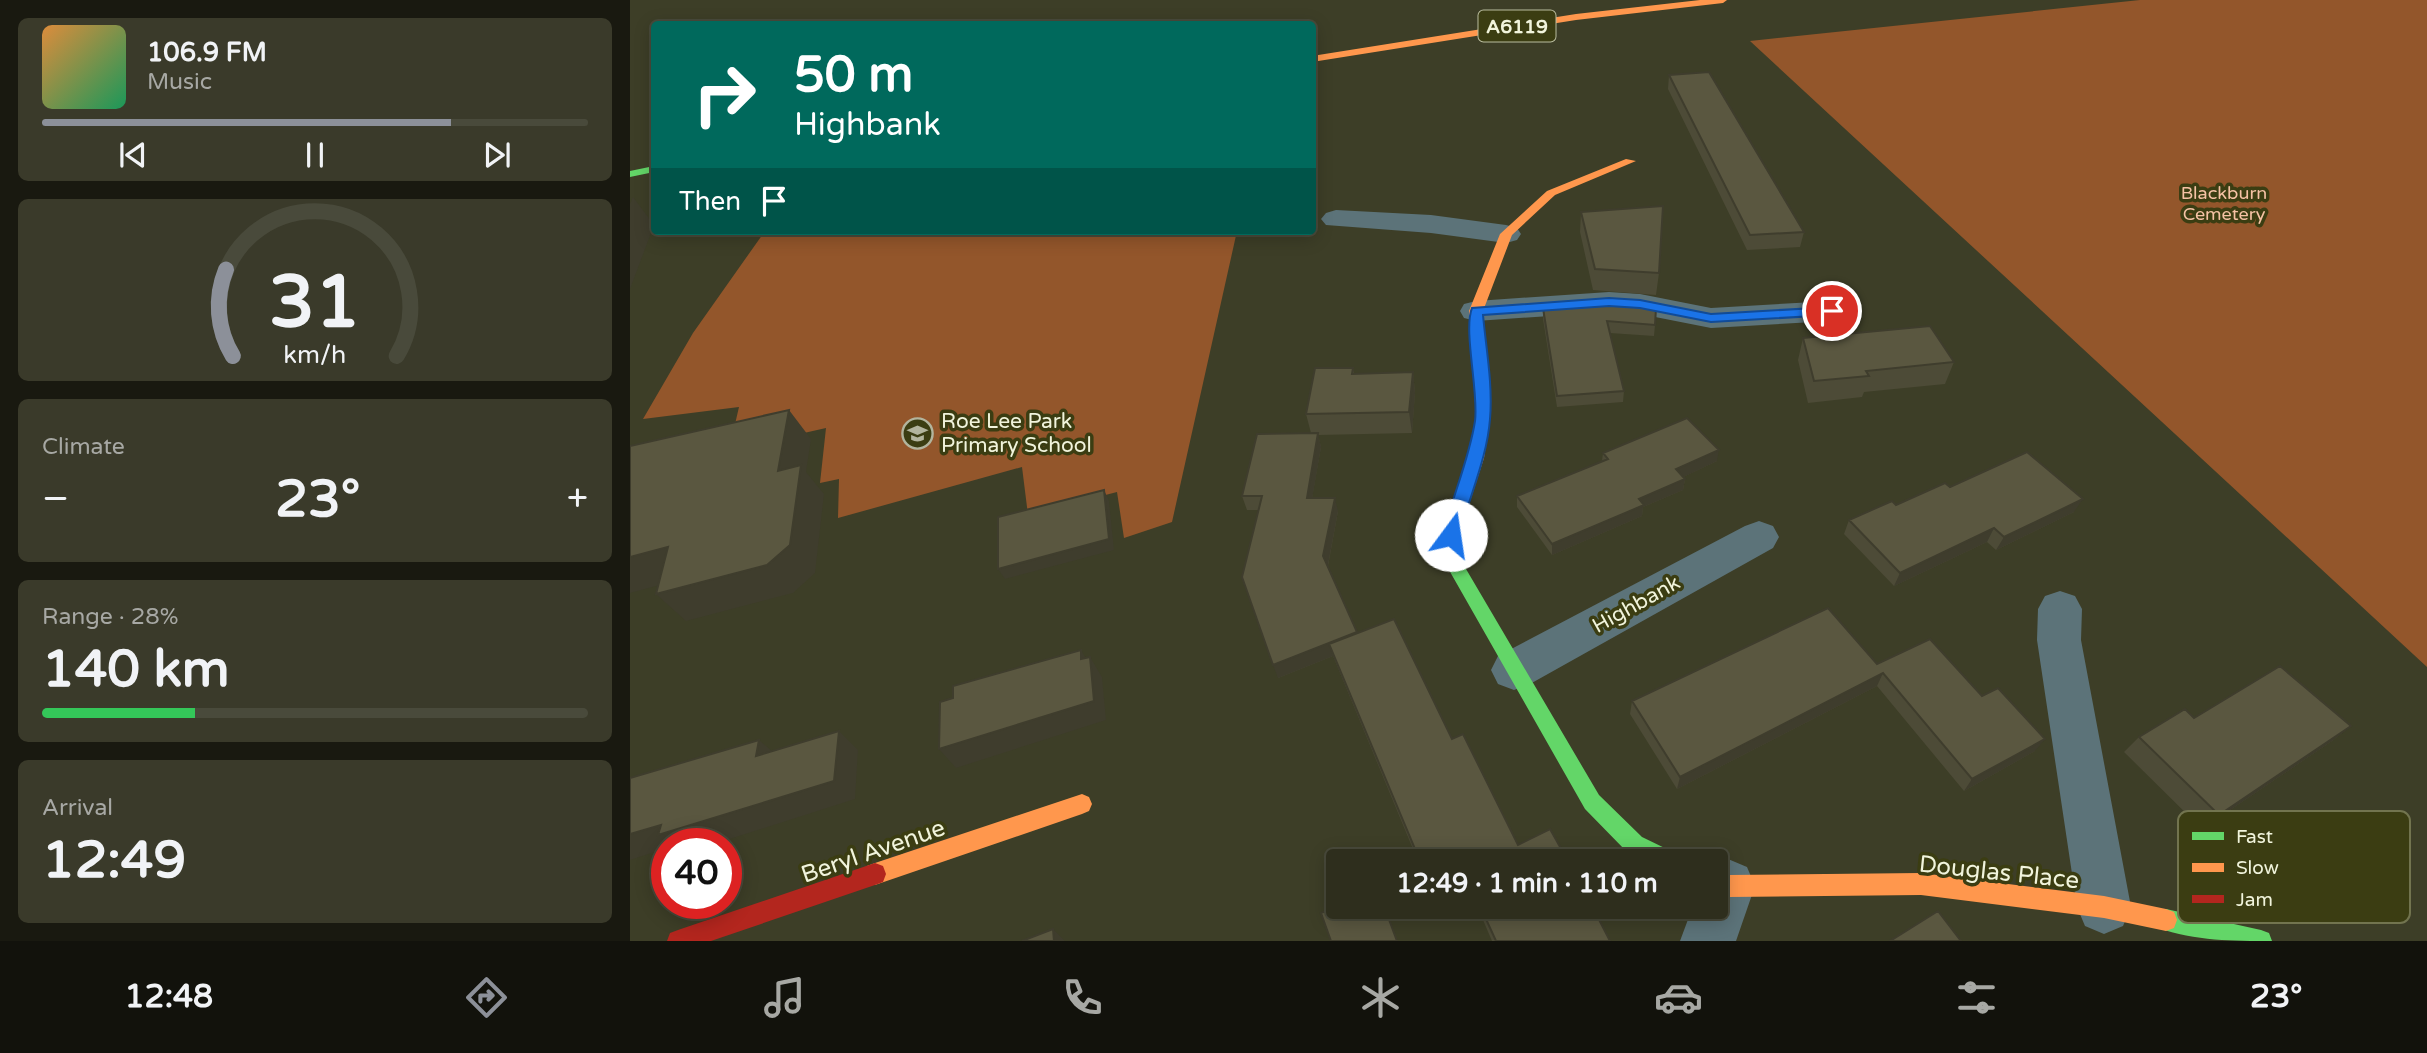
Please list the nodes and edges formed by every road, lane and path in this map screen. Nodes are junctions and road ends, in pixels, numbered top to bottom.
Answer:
1 (1723, 0) edge
2 (1316, 58) edge
3 (1630, 162) dead end
4 (651, 170) edge
5 (630, 174) edge
6 (1336, 219) dead end
7 (1506, 234) junction
8 (1476, 311) junction
9 (1832, 311) dead end
10 (1759, 537) dead end
11 (2060, 609) dead end
12 (1514, 670) junction
13 (1082, 804) dead end
14 (1644, 849) edge
15 (1728, 884) edge
16 (2104, 907) junction
17 (1714, 919) edge
18 (678, 941) edge
19 (1708, 941) edge
20 (2261, 941) edge

1 - 2 main road, A6119
3 - 7 main road
4 - 5 main road
6 - 7 street
7 - 8 main road
8 - 9 street
8 - 12 main road
10 - 12 street, Highbank
11 - 16 street
12 - 14 main road
13 - 18 main road, Beryl Avenue
15 - 16 main road, Douglas Place
16 - 20 main road, Douglas Place
17 - 19 street

